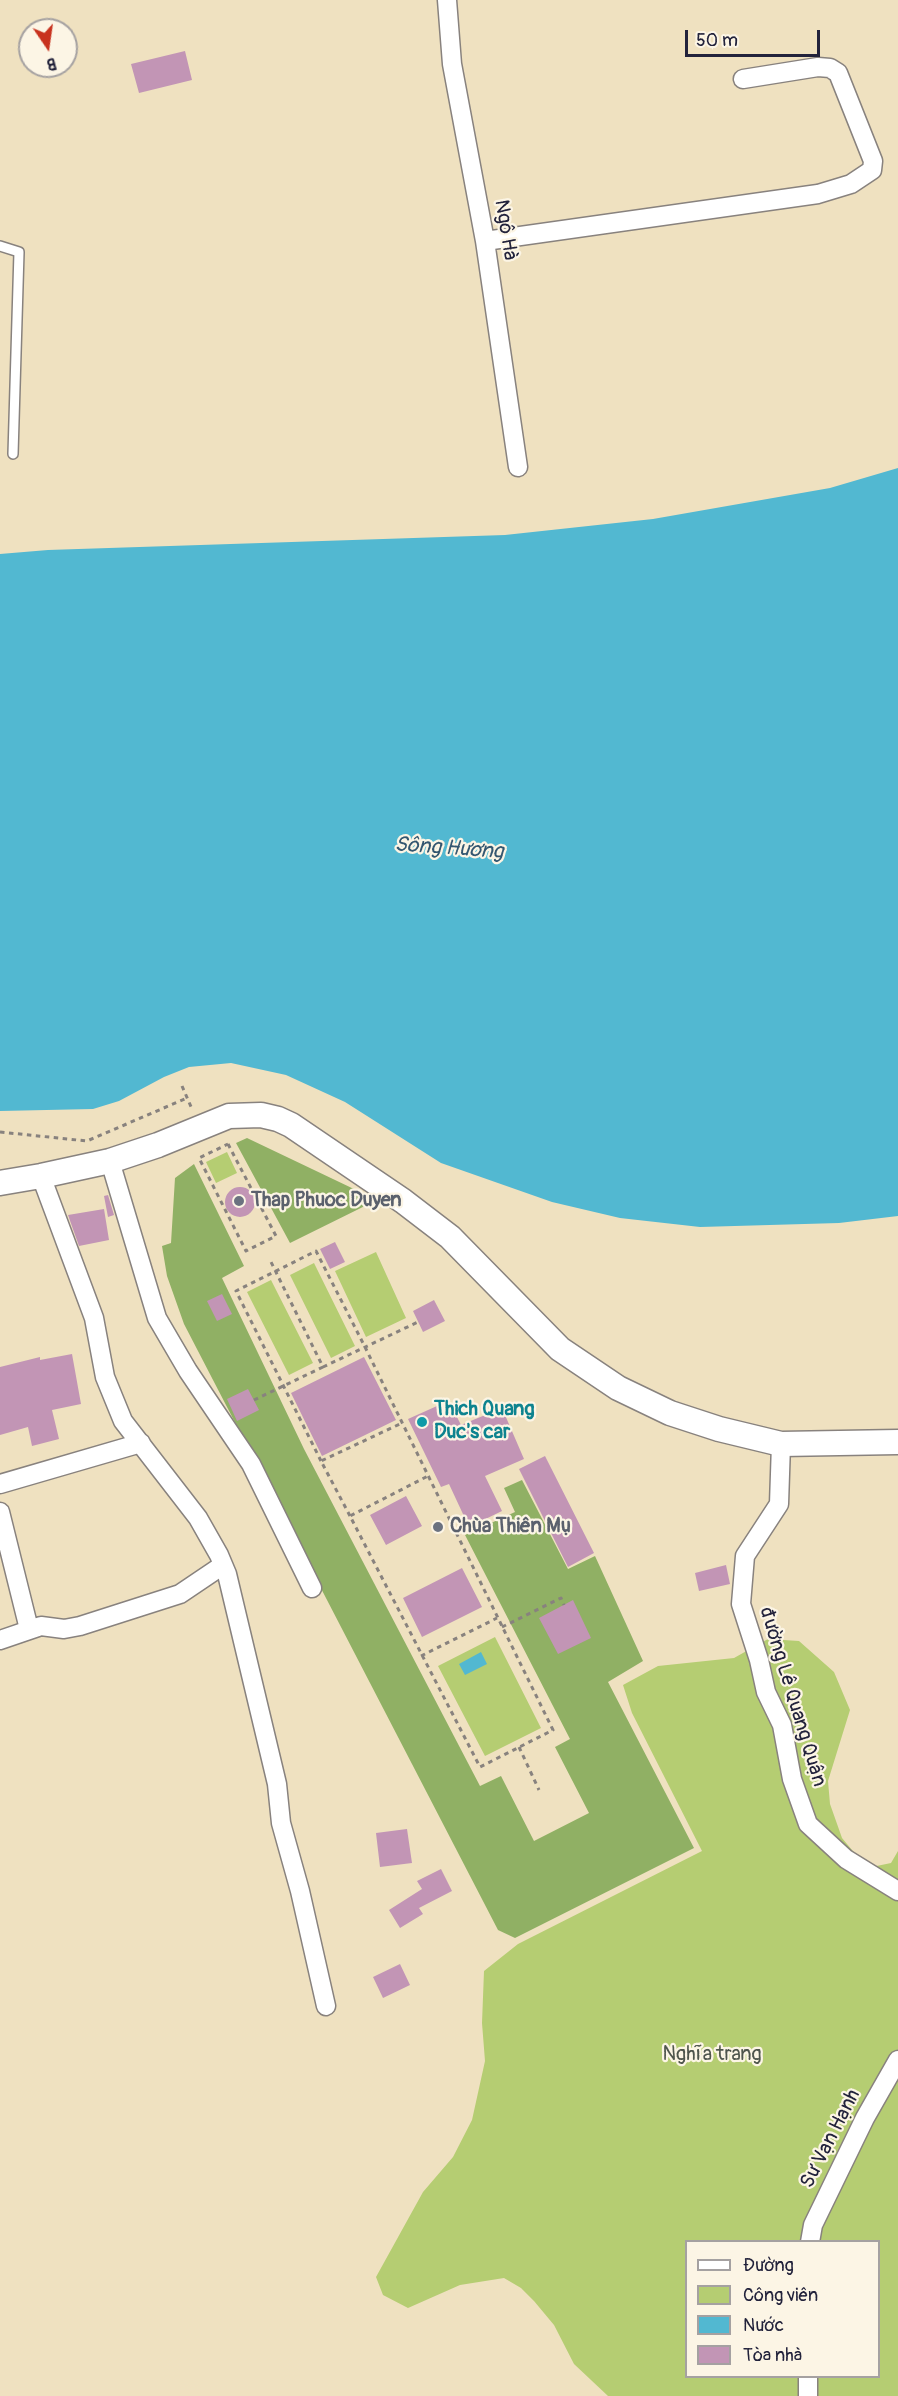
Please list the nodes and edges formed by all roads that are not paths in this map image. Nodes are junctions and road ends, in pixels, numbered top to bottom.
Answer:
1 (447, 0) edge
2 (743, 79) dead end
3 (485, 241) junction
4 (0, 246) edge
5 (13, 454) dead end
6 (518, 467) dead end
7 (110, 1161) junction
8 (41, 1176) junction
9 (0, 1183) edge
10 (898, 1442) edge
11 (141, 1443) junction
12 (781, 1444) junction
13 (0, 1484) edge
14 (0, 1512) edge
15 (223, 1565) junction
16 (312, 1588) dead end
17 (29, 1629) junction
18 (0, 1640) edge
19 (898, 1891) edge
20 (326, 2006) dead end
21 (898, 2060) edge
22 (810, 2240) edge
23 (808, 2378) edge
24 (808, 2396) edge

1 - 3 street, Ngô Hà
2 - 3 street
3 - 6 street, Ngô Hà
4 - 5 lane
7 - 8 main road
7 - 12 main road
7 - 16 street
8 - 9 main road
8 - 11 street
10 - 12 main road
11 - 13 street
11 - 15 street
12 - 19 street, đường Lê Quang Quận
14 - 17 street
15 - 17 street
15 - 20 street
17 - 18 street
21 - 22 street, Sư Vạn Hạnh
23 - 24 street

